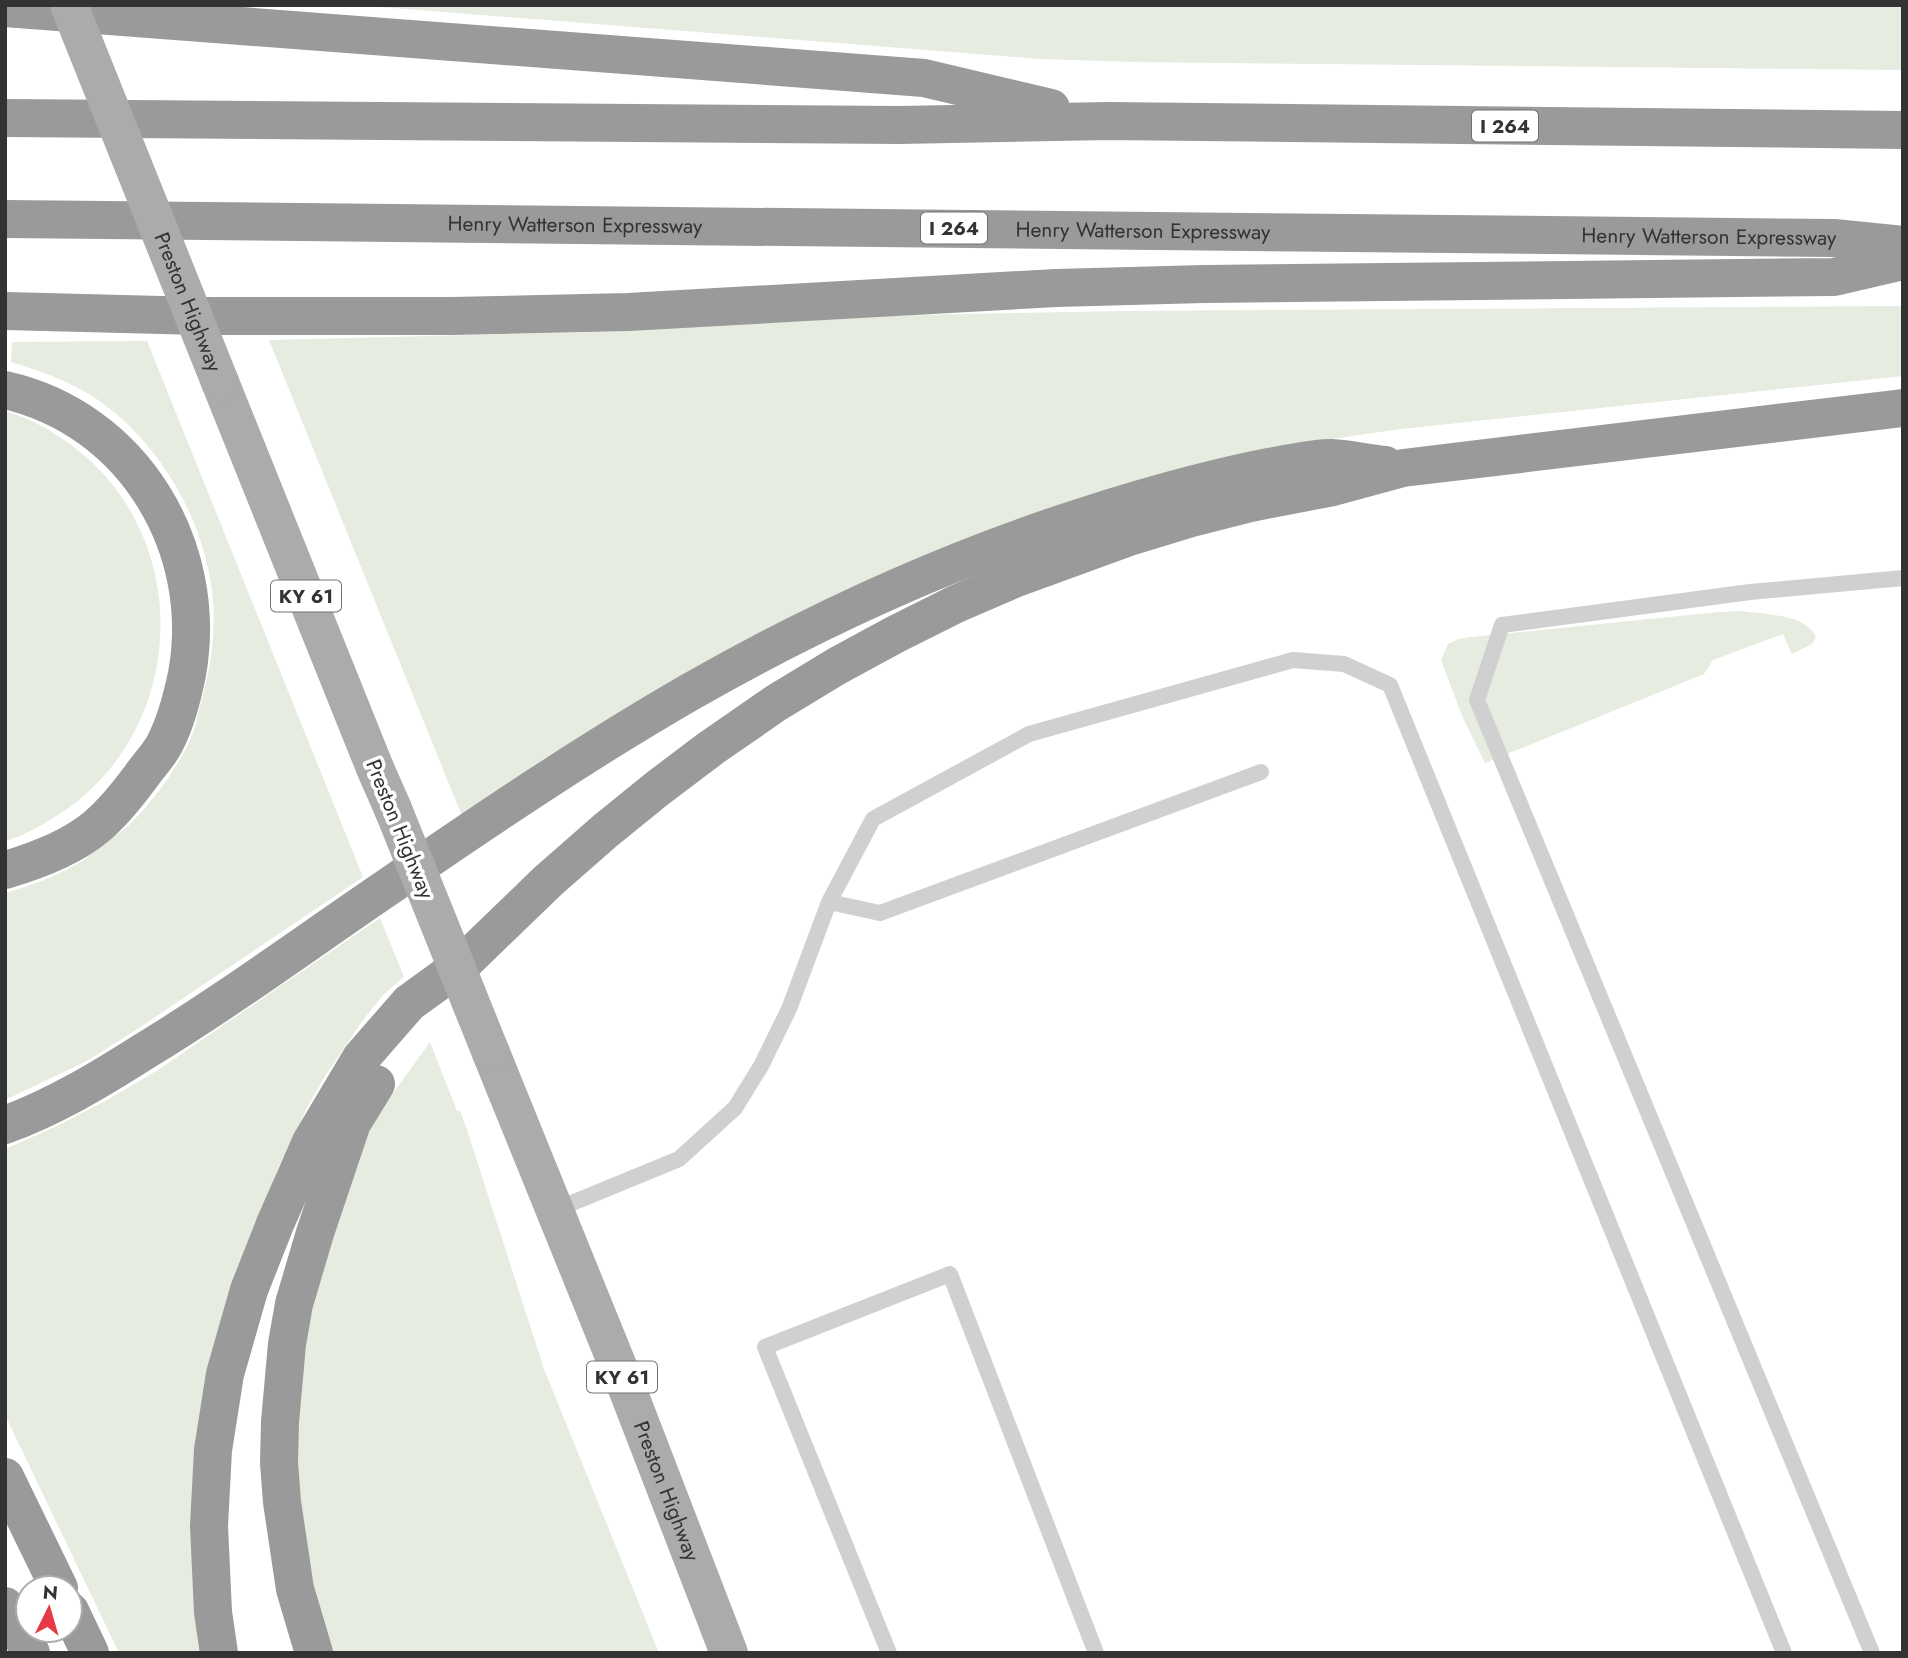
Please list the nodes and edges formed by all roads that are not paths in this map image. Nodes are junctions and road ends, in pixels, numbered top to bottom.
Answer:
1 (69, 5) edge
2 (5, 8) edge
3 (5, 118) edge
4 (1107, 121) junction
5 (1903, 130) edge
6 (5, 219) edge
7 (1903, 245) edge
8 (1903, 261) edge
9 (5, 311) edge
10 (5, 390) edge
11 (1903, 408) edge
12 (1403, 468) junction
13 (1903, 578) edge
14 (1261, 772) dead end
15 (5, 870) edge
16 (829, 902) junction
17 (445, 976) junction
18 (5, 1125) edge
19 (555, 1210) junction
20 (5, 1478) edge
21 (52, 1574) edge
22 (5, 1606) edge
23 (31, 1653) edge
24 (219, 1653) edge
25 (314, 1653) edge
26 (729, 1653) edge
27 (889, 1653) edge
28 (1096, 1653) edge
29 (1784, 1653) edge
30 (1872, 1653) edge

1 - 19 main road, Preston Highway / KY 61, bridge
2 - 4 highway
3 - 4 highway, I 264
4 - 5 highway, I 264
6 - 7 highway, Henry Watterson Expressway / I 264
8 - 9 highway
10 - 15 highway
11 - 12 highway
12 - 17 highway
12 - 18 highway
13 - 30 lane
14 - 16 lane
16 - 19 lane
16 - 29 lane
17 - 24 highway
17 - 25 highway
19 - 26 main road, Preston Highway / KY 61
20 - 21 highway
22 - 23 highway
27 - 28 lane

